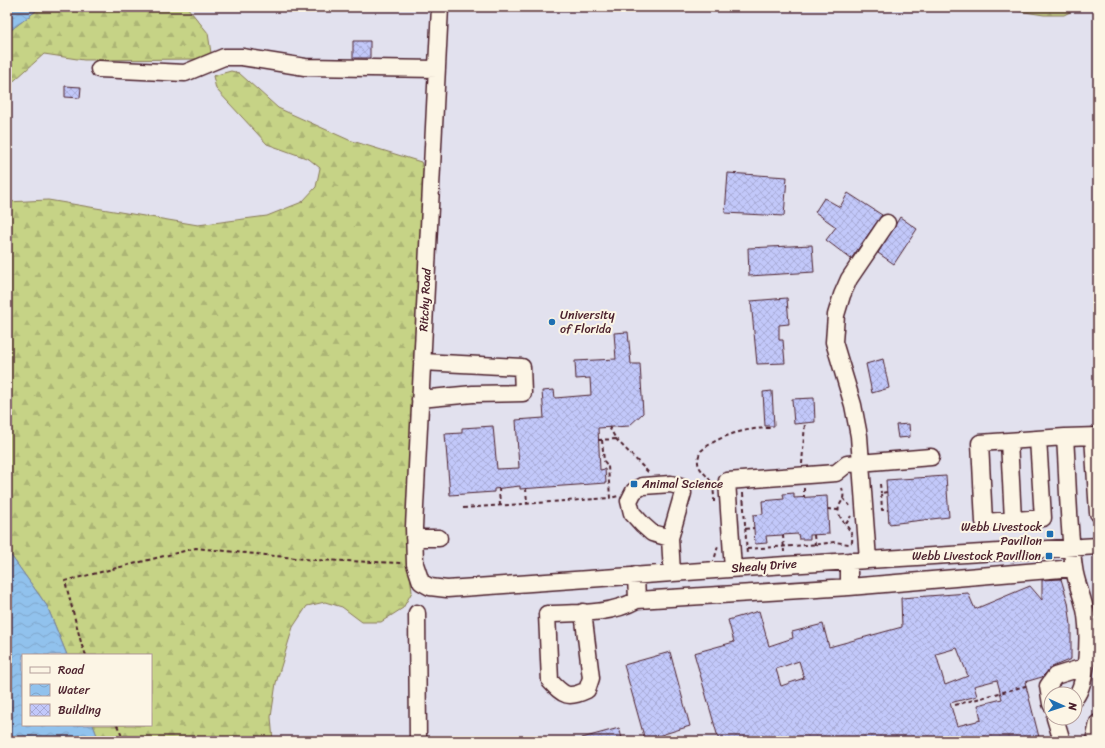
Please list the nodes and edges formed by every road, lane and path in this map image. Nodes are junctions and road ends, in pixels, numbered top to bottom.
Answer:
1 (440, 7) edge
2 (99, 69) dead end
3 (437, 69) junction
4 (887, 223) dead end
5 (422, 362) junction
6 (420, 399) junction
7 (805, 423) dead end
8 (609, 427) dead end
9 (1096, 436) edge
10 (1065, 437) junction
11 (616, 439) junction
12 (1038, 439) junction
13 (598, 440) dead end
14 (602, 440) junction
15 (1009, 441) junction
16 (931, 458) dead end
17 (802, 460) dead end
18 (861, 463) junction
19 (649, 479) dead end
20 (880, 484) dead end
21 (499, 488) dead end
22 (526, 488) dead end
23 (742, 488) dead end
24 (842, 488) dead end
25 (804, 490) dead end
26 (887, 492) dead end
27 (881, 493) junction
28 (804, 497) dead end
29 (610, 498) junction
30 (843, 498) junction
31 (527, 504) junction
32 (623, 505) junction
33 (500, 506) junction
34 (463, 508) dead end
35 (828, 509) dead end
36 (838, 510) junction
37 (888, 510) dead end
38 (1098, 513) edge
39 (1014, 520) junction
40 (846, 524) junction
41 (754, 528) dead end
42 (746, 529) junction
43 (783, 535) dead end
44 (814, 535) dead end
45 (414, 538) junction
46 (439, 538) dead end
47 (670, 538) junction
48 (815, 545) junction
49 (783, 546) junction
50 (1073, 546) junction
51 (1098, 546) edge
52 (747, 549) junction
53 (784, 558) dead end
54 (748, 560) dead end
55 (868, 560) junction
56 (849, 561) junction
57 (415, 564) junction
58 (1074, 568) junction
59 (732, 569) junction
60 (672, 573) junction
61 (636, 576) junction
62 (430, 587) joint
63 (850, 587) junction
64 (637, 600) junction
65 (583, 612) junction
66 (417, 613) dead end
67 (86, 654) edge
68 (1084, 667) junction
69 (1029, 685) dead end
70 (1048, 686) edge
71 (1081, 686) edge
72 (955, 705) dead end
73 (1098, 723) edge
74 (117, 726) edge
75 (1057, 726) edge
76 (124, 741) edge
77 (418, 741) edge
78 (1062, 741) edge
79 (1094, 741) edge

1 - 3 street, Ritchy Road
2 - 3 street
3 - 5 street, Ritchy Road
4 - 18 street
5 - 6 street, Ritchy Road
5 - 6 street
6 - 45 street, Ritchy Road
7 - 17 path
8 - 11 path
9 - 10 street
9 - 38 street
10 - 12 street
10 - 50 street
11 - 14 path
11 - 19 path
12 - 15 street
12 - 39 street
13 - 14 path
14 - 29 path
15 - 39 street
15 - 39 street
16 - 18 street
18 - 55 street
18 - 59 street
20 - 27 path
21 - 33 path
22 - 31 path
23 - 42 path
24 - 30 path
25 - 28 path
26 - 27 path
27 - 37 path
29 - 31 path
29 - 32 path
30 - 36 path
30 - 40 path
31 - 33 path
32 - 47 street
32 - 47 street
33 - 34 path
35 - 36 path
36 - 40 path
40 - 48 path
41 - 42 path
42 - 52 path
43 - 49 path
44 - 48 path
45 - 46 street
45 - 57 street, Ritchy Road
47 - 60 street
48 - 49 path
49 - 52 path
49 - 53 path
50 - 51 street, Shealy Drive
50 - 55 street, Shealy Drive
50 - 58 street
52 - 54 path
55 - 56 street, Shealy Drive
56 - 59 street, Shealy Drive
56 - 63 street
57 - 62 street, Ritchy Road
57 - 67 path
58 - 63 street
58 - 68 street
59 - 60 street, Shealy Drive
60 - 61 street, Shealy Drive
61 - 62 street, Shealy Drive
61 - 64 street
63 - 64 street
64 - 65 street
65 - 65 street
66 - 77 street
68 - 70 street
68 - 71 street
69 - 72 path
73 - 79 street
74 - 76 path
75 - 78 street

